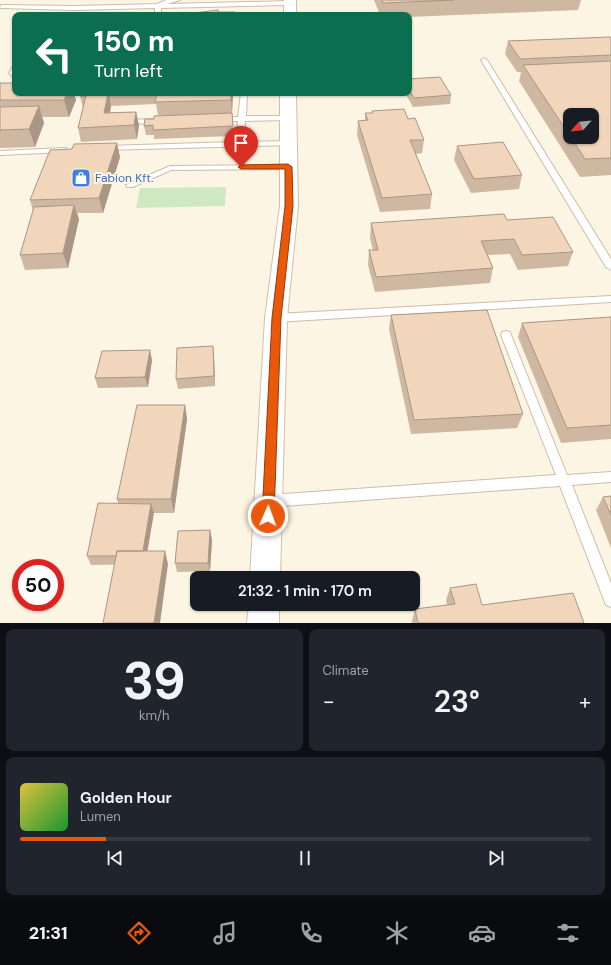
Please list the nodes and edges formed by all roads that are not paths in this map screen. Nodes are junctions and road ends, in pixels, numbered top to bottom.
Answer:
1 (81, 0) edge
2 (171, 0) edge
3 (177, 0) edge
4 (181, 5) edge
5 (138, 6) junction
6 (147, 6) junction
7 (158, 6) junction
8 (290, 6) edge
9 (1, 7) dead end
10 (120, 7) junction
11 (129, 7) junction
12 (40, 8) junction
13 (64, 8) junction
14 (74, 8) junction
15 (84, 8) junction
16 (94, 8) junction
17 (38, 12) edge
18 (73, 12) edge
19 (83, 12) edge
20 (93, 12) edge
21 (119, 12) edge
22 (128, 12) edge
23 (137, 12) edge
24 (146, 12) edge
25 (158, 12) edge
26 (484, 60) dead end
27 (244, 96) edge
28 (288, 96) edge
29 (241, 118) junction
30 (288, 118) junction
31 (210, 119) edge
32 (163, 121) edge
33 (123, 122) edge
34 (240, 143) junction
35 (289, 143) junction
36 (94, 149) edge
37 (71, 150) edge
38 (0, 153) edge
39 (288, 167) junction
40 (130, 185) dead end
41 (611, 267) edge
42 (611, 298) edge
43 (276, 318) junction
44 (506, 334) dead end
45 (611, 477) edge
46 (563, 481) junction
47 (268, 501) junction
48 (265, 571) edge
49 (611, 600) edge
50 (264, 611) edge
51 (263, 623) edge

1 - 13 lane
2 - 3 lane
2 - 7 lane
4 - 7 lane
4 - 8 lane
5 - 6 lane
5 - 11 lane
5 - 23 lane
6 - 7 lane
6 - 24 lane
7 - 25 lane
9 - 12 lane
10 - 11 lane
10 - 16 lane
10 - 21 lane
11 - 22 lane
12 - 13 lane
12 - 17 lane
13 - 14 lane
14 - 15 lane
14 - 18 lane
15 - 16 lane
15 - 19 lane
16 - 20 lane
26 - 41 lane
27 - 29 lane
28 - 30 main road
29 - 30 lane
29 - 31 lane
29 - 34 lane
30 - 35 main road
32 - 33 lane
34 - 35 lane
34 - 36 lane
35 - 39 main road
37 - 38 lane
39 - 40 lane
39 - 43 main road
42 - 43 lane
43 - 47 main road
44 - 46 lane
45 - 46 lane
46 - 47 lane
46 - 49 lane
47 - 48 main road
50 - 51 main road

